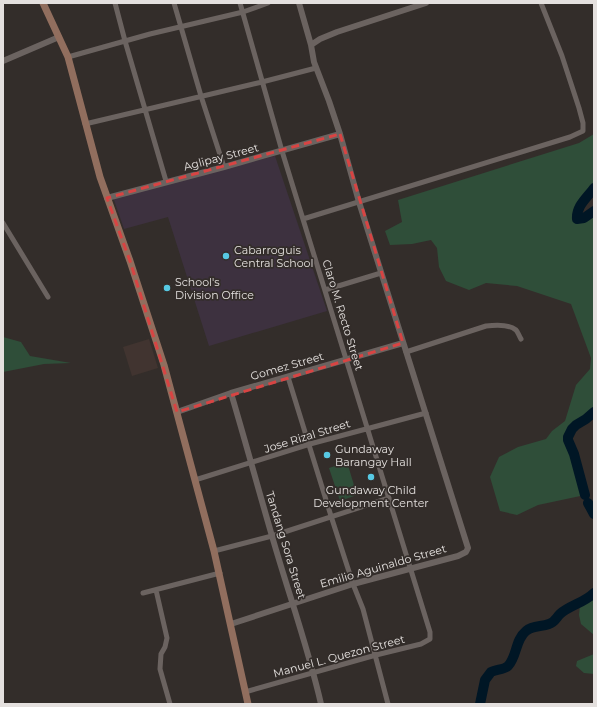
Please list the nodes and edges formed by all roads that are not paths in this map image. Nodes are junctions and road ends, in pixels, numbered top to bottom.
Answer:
1 (43, 3) edge
2 (115, 3) edge
3 (174, 3) edge
4 (240, 3) edge
5 (268, 3) edge
6 (299, 3) edge
7 (426, 3) edge
8 (541, 3) edge
9 (243, 12) junction
10 (181, 27) junction
11 (60, 37) junction
12 (125, 41) junction
13 (311, 45) junction
14 (68, 57) junction
15 (3, 61) edge
16 (316, 68) junction
17 (262, 82) junction
18 (201, 96) junction
19 (146, 110) junction
20 (85, 124) junction
21 (340, 134) junction
22 (282, 151) junction
23 (224, 167) junction
24 (166, 181) junction
25 (107, 198) junction
26 (359, 202) junction
27 (303, 219) junction
28 (3, 223) edge
29 (381, 273) junction
30 (325, 290) junction
31 (48, 296) dead end
32 (521, 339) dead end
33 (404, 342) junction
34 (406, 352) junction
35 (346, 359) junction
36 (288, 376) junction
37 (231, 393) junction
38 (176, 412) junction
39 (426, 413) junction
40 (367, 428) junction
41 (310, 444) junction
42 (252, 463) junction
43 (195, 480) junction
44 (389, 498) junction
45 (331, 516) junction
46 (272, 536) junction
47 (214, 551) junction
48 (410, 568) junction
49 (220, 573) junction
50 (353, 584) junction
51 (156, 590) junction
52 (143, 593) dead end
53 (293, 604) junction
54 (231, 624) junction
55 (430, 632) joint
56 (376, 655) junction
57 (314, 673) junction
58 (245, 692) junction
59 (170, 704) edge
60 (248, 704) edge
61 (321, 704) edge
62 (388, 704) edge

1 - 11 main road
2 - 12 street
3 - 10 street
4 - 9 street, Claro M. Recto Street
5 - 9 street
6 - 13 street
7 - 13 street
8 - 26 street
9 - 10 street
9 - 17 street, Claro M. Recto Street
10 - 12 street
10 - 18 street
11 - 14 main road
11 - 15 street
12 - 14 street
12 - 19 street
13 - 16 street
14 - 20 main road
16 - 17 street
16 - 21 street
17 - 18 street
17 - 22 street, Claro M. Recto Street
18 - 19 street
18 - 23 street
19 - 20 street
19 - 24 street
20 - 25 main road
21 - 22 street, Aglipay Street
21 - 26 street
22 - 23 street, Aglipay Street
22 - 27 street, Claro M. Recto Street
23 - 24 street, Aglipay Street
24 - 25 street, Aglipay Street
25 - 38 main road
26 - 27 street
26 - 29 street
27 - 30 street, Claro M. Recto Street
28 - 31 street
29 - 30 street
29 - 33 street
30 - 35 street, Claro M. Recto Street
32 - 34 street
33 - 34 street
33 - 35 street, Gomez Street
34 - 39 street
35 - 36 street, Gomez Street
35 - 40 street, Claro M. Recto Street
36 - 37 street, Gomez Street
36 - 41 street
37 - 38 street, Gomez Street
37 - 42 street, Tandang Sora Street
38 - 43 main road
39 - 40 street, Jose Rizal Street
39 - 48 street, Emilio Aguinaldo Street
40 - 41 street, Jose Rizal Street
40 - 44 street, Claro M. Recto Street
41 - 42 street, Jose Rizal Street
41 - 45 street
42 - 43 street, Jose Rizal Street
42 - 46 street, Tandang Sora Street
43 - 47 main road
44 - 45 street
44 - 48 street, Claro M. Recto Street
45 - 46 street
45 - 50 street
46 - 47 street
46 - 53 street, Tandang Sora Street
47 - 49 main road
48 - 50 street, Emilio Aguinaldo Street
48 - 55 street, Claro M. Recto Street
49 - 51 street
49 - 54 main road
50 - 53 street, Emilio Aguinaldo Street
50 - 56 street
51 - 52 street
51 - 59 street
53 - 54 street, Emilio Aguinaldo Street
53 - 57 street, Tandang Sora Street
54 - 58 main road
55 - 56 street, Manuel L. Quezon Street
56 - 57 street, Manuel L. Quezon Street
56 - 62 street
57 - 58 street, Manuel L. Quezon Street
57 - 61 street, Tandang Sora Street
58 - 60 main road

